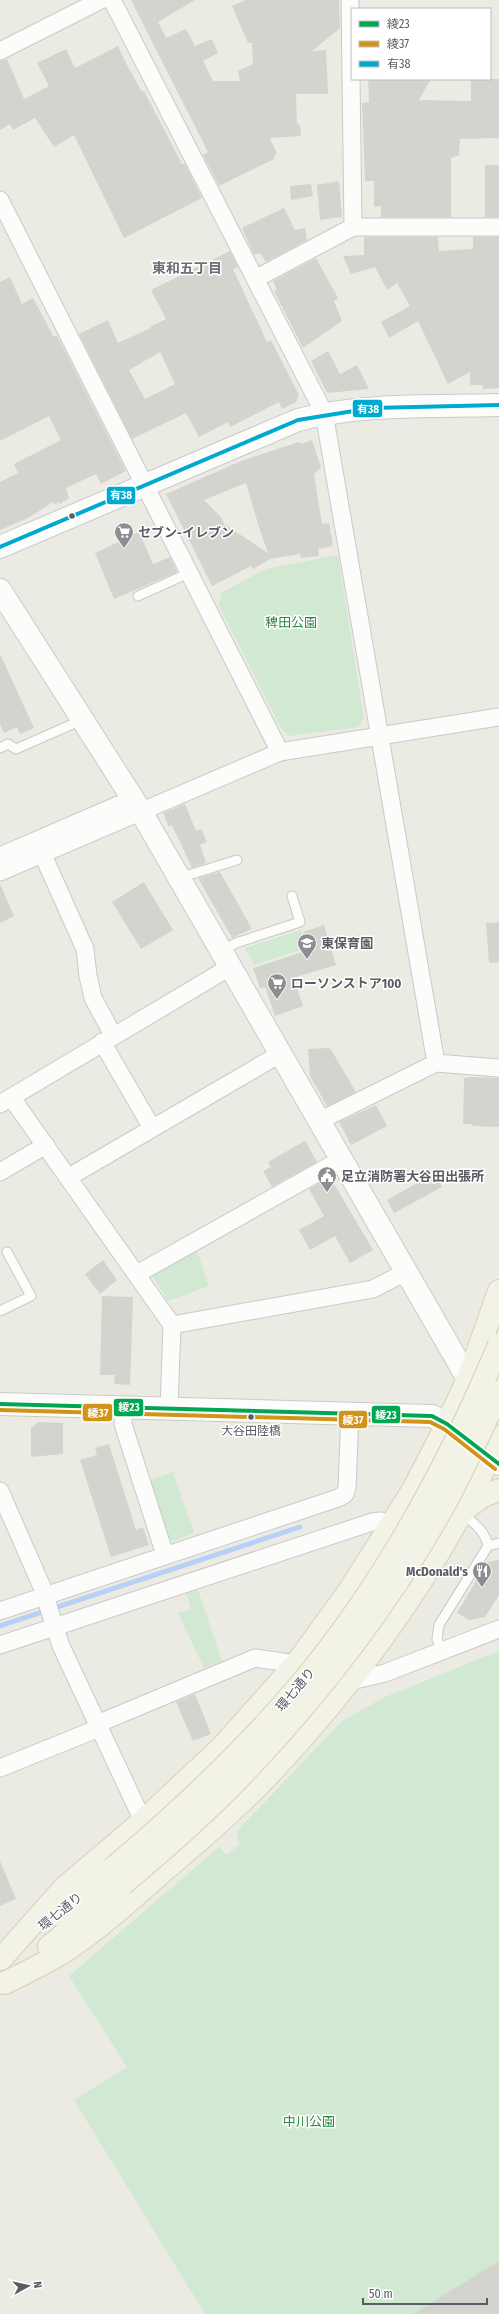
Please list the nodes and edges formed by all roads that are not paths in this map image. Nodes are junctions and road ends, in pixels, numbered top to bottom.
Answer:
1 (101, 0) edge
2 (112, 0) edge
3 (350, 0) edge
4 (0, 51) edge
5 (351, 76) edge
6 (351, 80) edge
7 (0, 200) edge
8 (353, 227) junction
9 (499, 227) edge
10 (255, 279) junction
11 (499, 405) edge
12 (324, 413) junction
13 (144, 484) junction
14 (0, 547) edge
15 (189, 573) junction
16 (0, 590) edge
17 (138, 596) dead end
18 (499, 717) edge
19 (83, 719) junction
20 (380, 736) junction
21 (0, 748) edge
22 (280, 752) junction
23 (140, 810) junction
24 (42, 853) junction
25 (0, 856) edge
26 (237, 860) dead end
27 (0, 872) edge
28 (179, 878) junction
29 (292, 896) dead end
30 (226, 959) junction
31 (108, 1039) junction
32 (280, 1054) junction
33 (436, 1063) junction
34 (499, 1068) edge
35 (6, 1100) edge
36 (319, 1121) junction
37 (152, 1128) junction
38 (46, 1145) junction
39 (342, 1159) junction
40 (0, 1172) edge
41 (69, 1178) junction
42 (7, 1252) dead end
43 (406, 1272) junction
44 (137, 1274) junction
45 (499, 1292) edge
46 (0, 1311) edge
47 (172, 1325) junction
48 (499, 1345) edge
49 (468, 1379) junction
50 (499, 1392) edge
51 (0, 1404) edge
52 (124, 1407) junction
53 (169, 1408) junction
54 (350, 1413) junction
55 (448, 1424) junction
56 (499, 1436) edge
57 (495, 1461) edge
58 (499, 1490) edge
59 (0, 1491) edge
60 (461, 1512) junction
61 (392, 1527) junction
62 (499, 1542) edge
63 (488, 1546) junction
64 (164, 1555) junction
65 (46, 1596) junction
66 (0, 1611) edge
67 (54, 1627) junction
68 (499, 1629) edge
69 (0, 1645) edge
70 (442, 1651) junction
71 (296, 1664) junction
72 (351, 1681) junction
73 (98, 1726) junction
74 (0, 1768) edge
75 (143, 1822) junction
76 (117, 1877) junction
77 (1, 1959) edge
78 (3, 1985) edge

1 - 4 street
2 - 10 street
3 - 5 street
6 - 8 street
7 - 13 street
8 - 9 street
8 - 10 street
10 - 12 street
11 - 12 street
12 - 13 street
12 - 20 street
13 - 14 street
13 - 15 street
15 - 17 lane
15 - 22 street
16 - 19 street
18 - 20 street
19 - 21 lane
19 - 23 street
20 - 22 street
20 - 33 street
22 - 23 street
23 - 24 street
23 - 25 street
23 - 28 street
24 - 27 street
24 - 31 street
26 - 28 lane
28 - 30 street
29 - 30 lane
30 - 31 street
30 - 32 street
31 - 35 street
31 - 37 street
32 - 36 street
32 - 37 street
33 - 34 street
33 - 36 street
35 - 38 street
36 - 39 street
37 - 41 street
38 - 40 street
38 - 41 street
39 - 43 street
39 - 44 street
41 - 44 street
42 - 46 lane
43 - 47 street
43 - 49 street
44 - 47 street
45 - 49 main road
47 - 53 street
48 - 76 main road, 環七通り, bridge
49 - 55 main road
49 - 56 main road
50 - 76 main road, 環七通り, bridge
51 - 52 street
52 - 53 street
52 - 64 street
53 - 54 street
54 - 55 street
54 - 64 street
55 - 57 street
55 - 61 main road
56 - 57 main road
57 - 60 main road
58 - 60 main road
59 - 65 street
60 - 63 lane
60 - 72 main road
61 - 67 street
61 - 71 main road
62 - 63 lane
63 - 70 lane
64 - 65 street
65 - 66 street
65 - 67 street
67 - 69 street
67 - 73 street
68 - 70 street
70 - 72 street
71 - 73 street
71 - 75 main road
72 - 78 main road
73 - 74 street
73 - 75 street
75 - 77 main road
76 - 77 main road, 環七通り
76 - 78 main road, 環七通り

